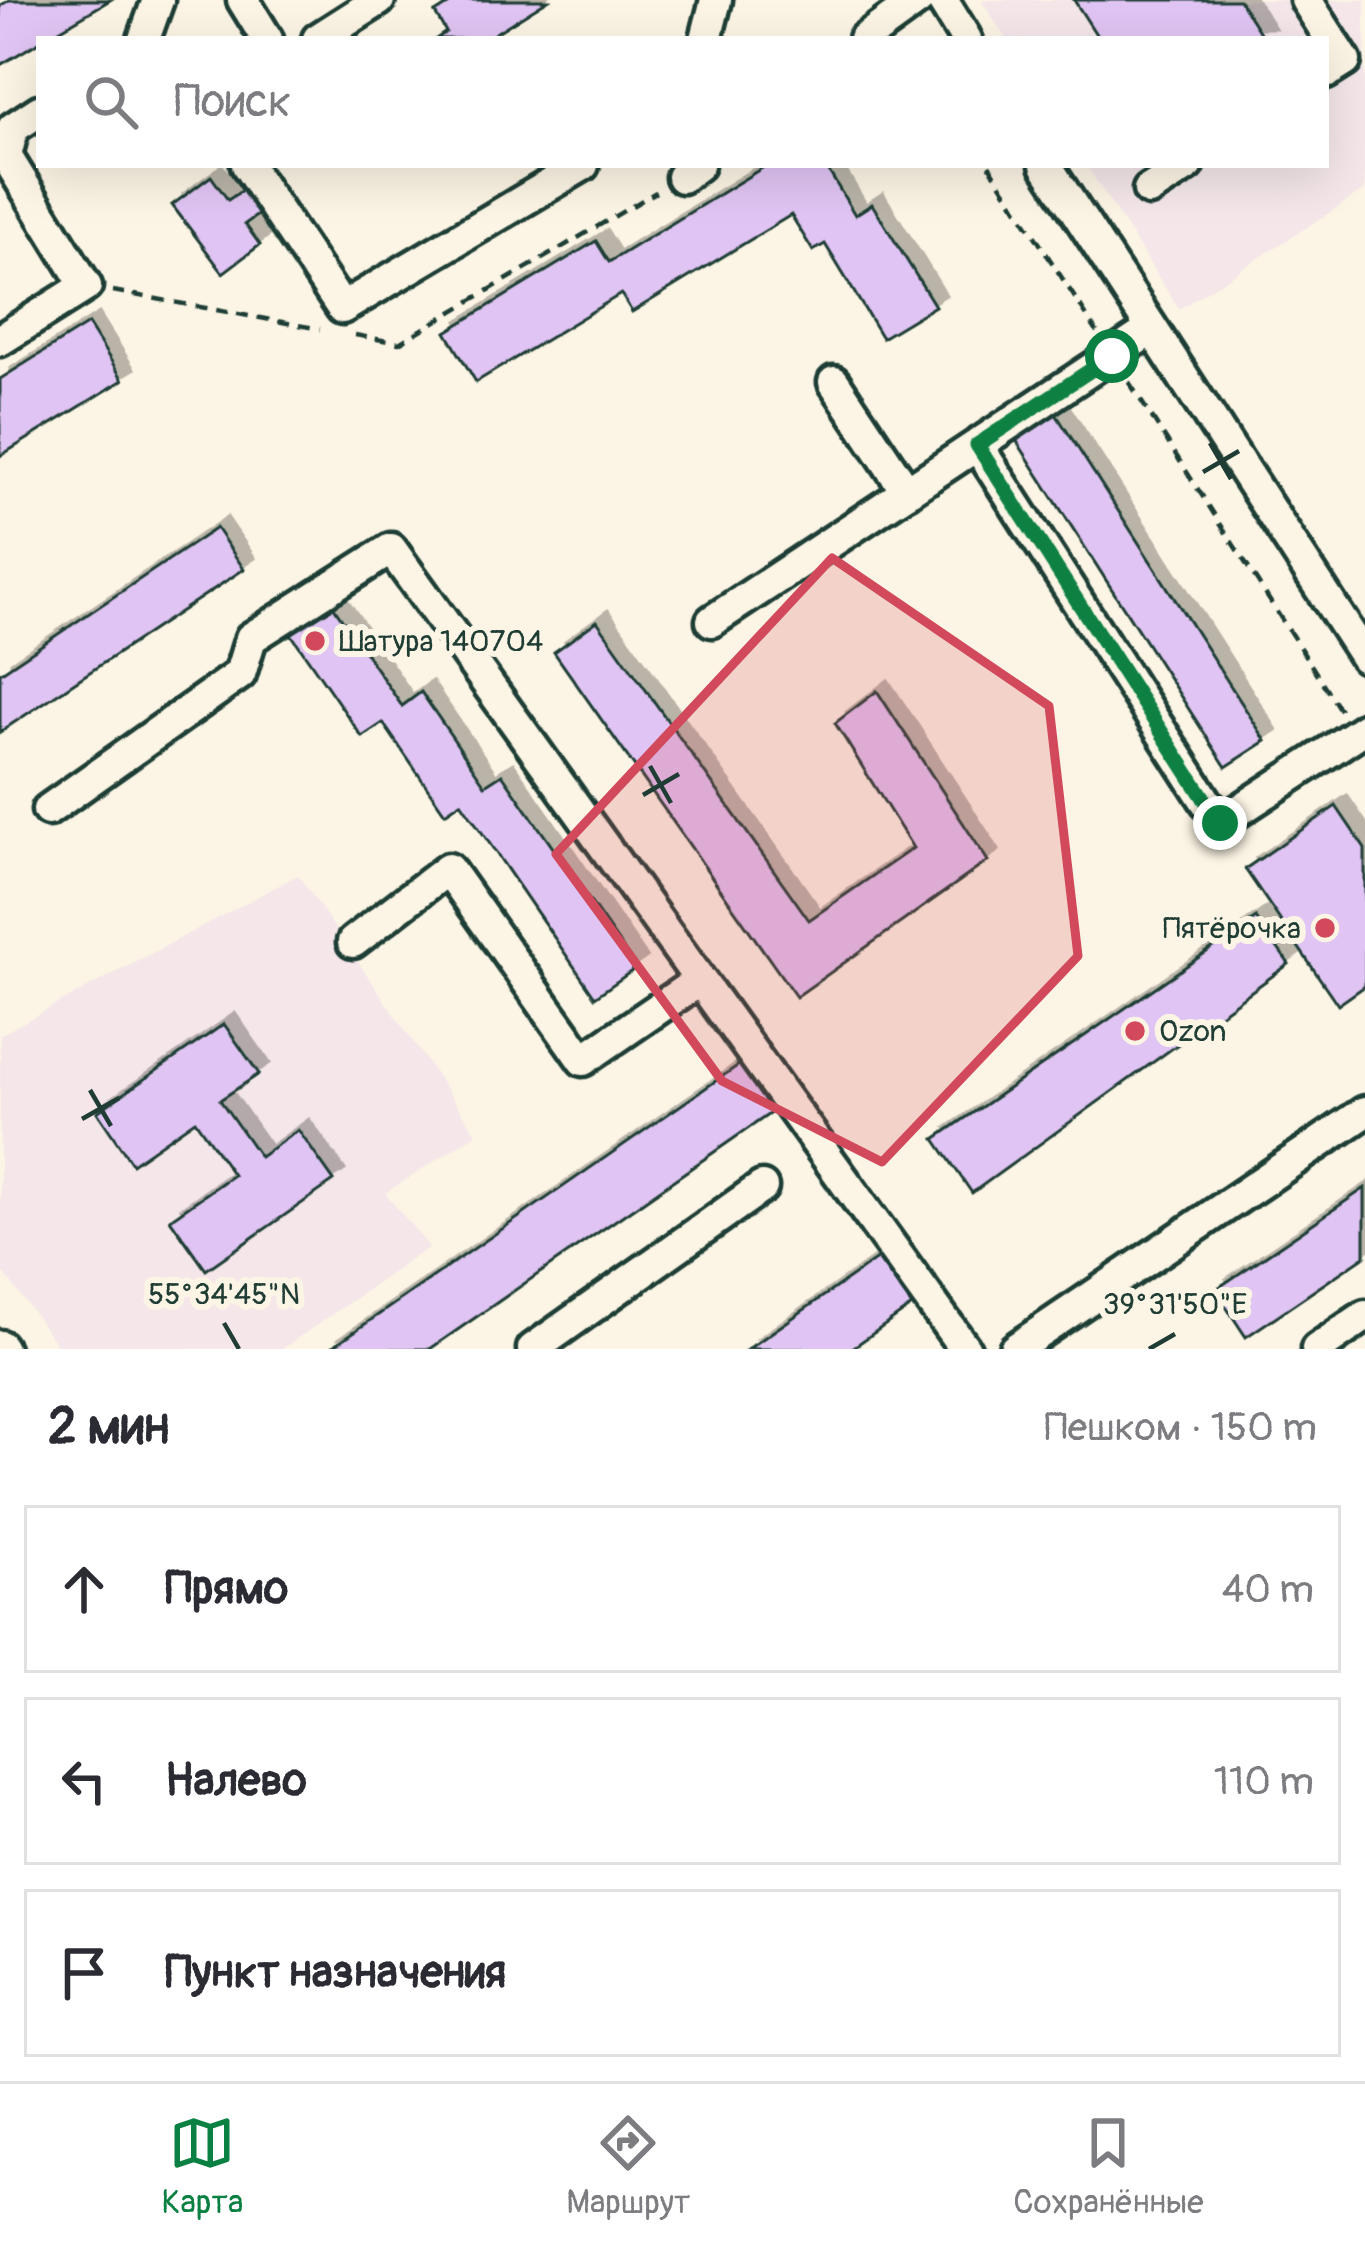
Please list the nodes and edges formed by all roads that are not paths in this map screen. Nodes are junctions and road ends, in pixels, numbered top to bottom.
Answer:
1 (243, 0) edge
2 (379, 0) edge
3 (716, 0) edge
4 (918, 0) edge
5 (942, 0) edge
6 (1306, 0) edge
7 (265, 36) edge
8 (323, 36) edge
9 (707, 36) edge
10 (868, 36) edge
11 (964, 36) edge
12 (1329, 72) edge
13 (17, 120) edge
14 (249, 168) edge
15 (578, 168) edge
16 (1048, 168) edge
17 (1183, 168) edge
18 (1149, 190) dead end
19 (1152, 329) junction
20 (0, 340) edge
21 (834, 382) dead end
22 (977, 445) junction
23 (907, 492) junction
24 (712, 621) dead end
25 (1365, 657) edge
26 (1360, 731) edge
27 (48, 810) dead end
28 (352, 942) dead end
29 (700, 980) junction
30 (1365, 1112) edge
31 (762, 1187) dead end
32 (1365, 1316) edge
33 (533, 1349) edge
34 (965, 1349) edge
35 (1015, 1349) edge
36 (1317, 1349) edge

1 - 7 street
2 - 8 street
3 - 9 street
4 - 10 street
5 - 11 street
6 - 12 street
13 - 20 street
14 - 15 street
16 - 19 street
17 - 18 street
19 - 22 street
19 - 25 street
21 - 23 street
22 - 23 street
22 - 26 street
23 - 24 street
27 - 29 street
28 - 29 street
29 - 34 street
30 - 35 street
31 - 33 street
32 - 36 street

